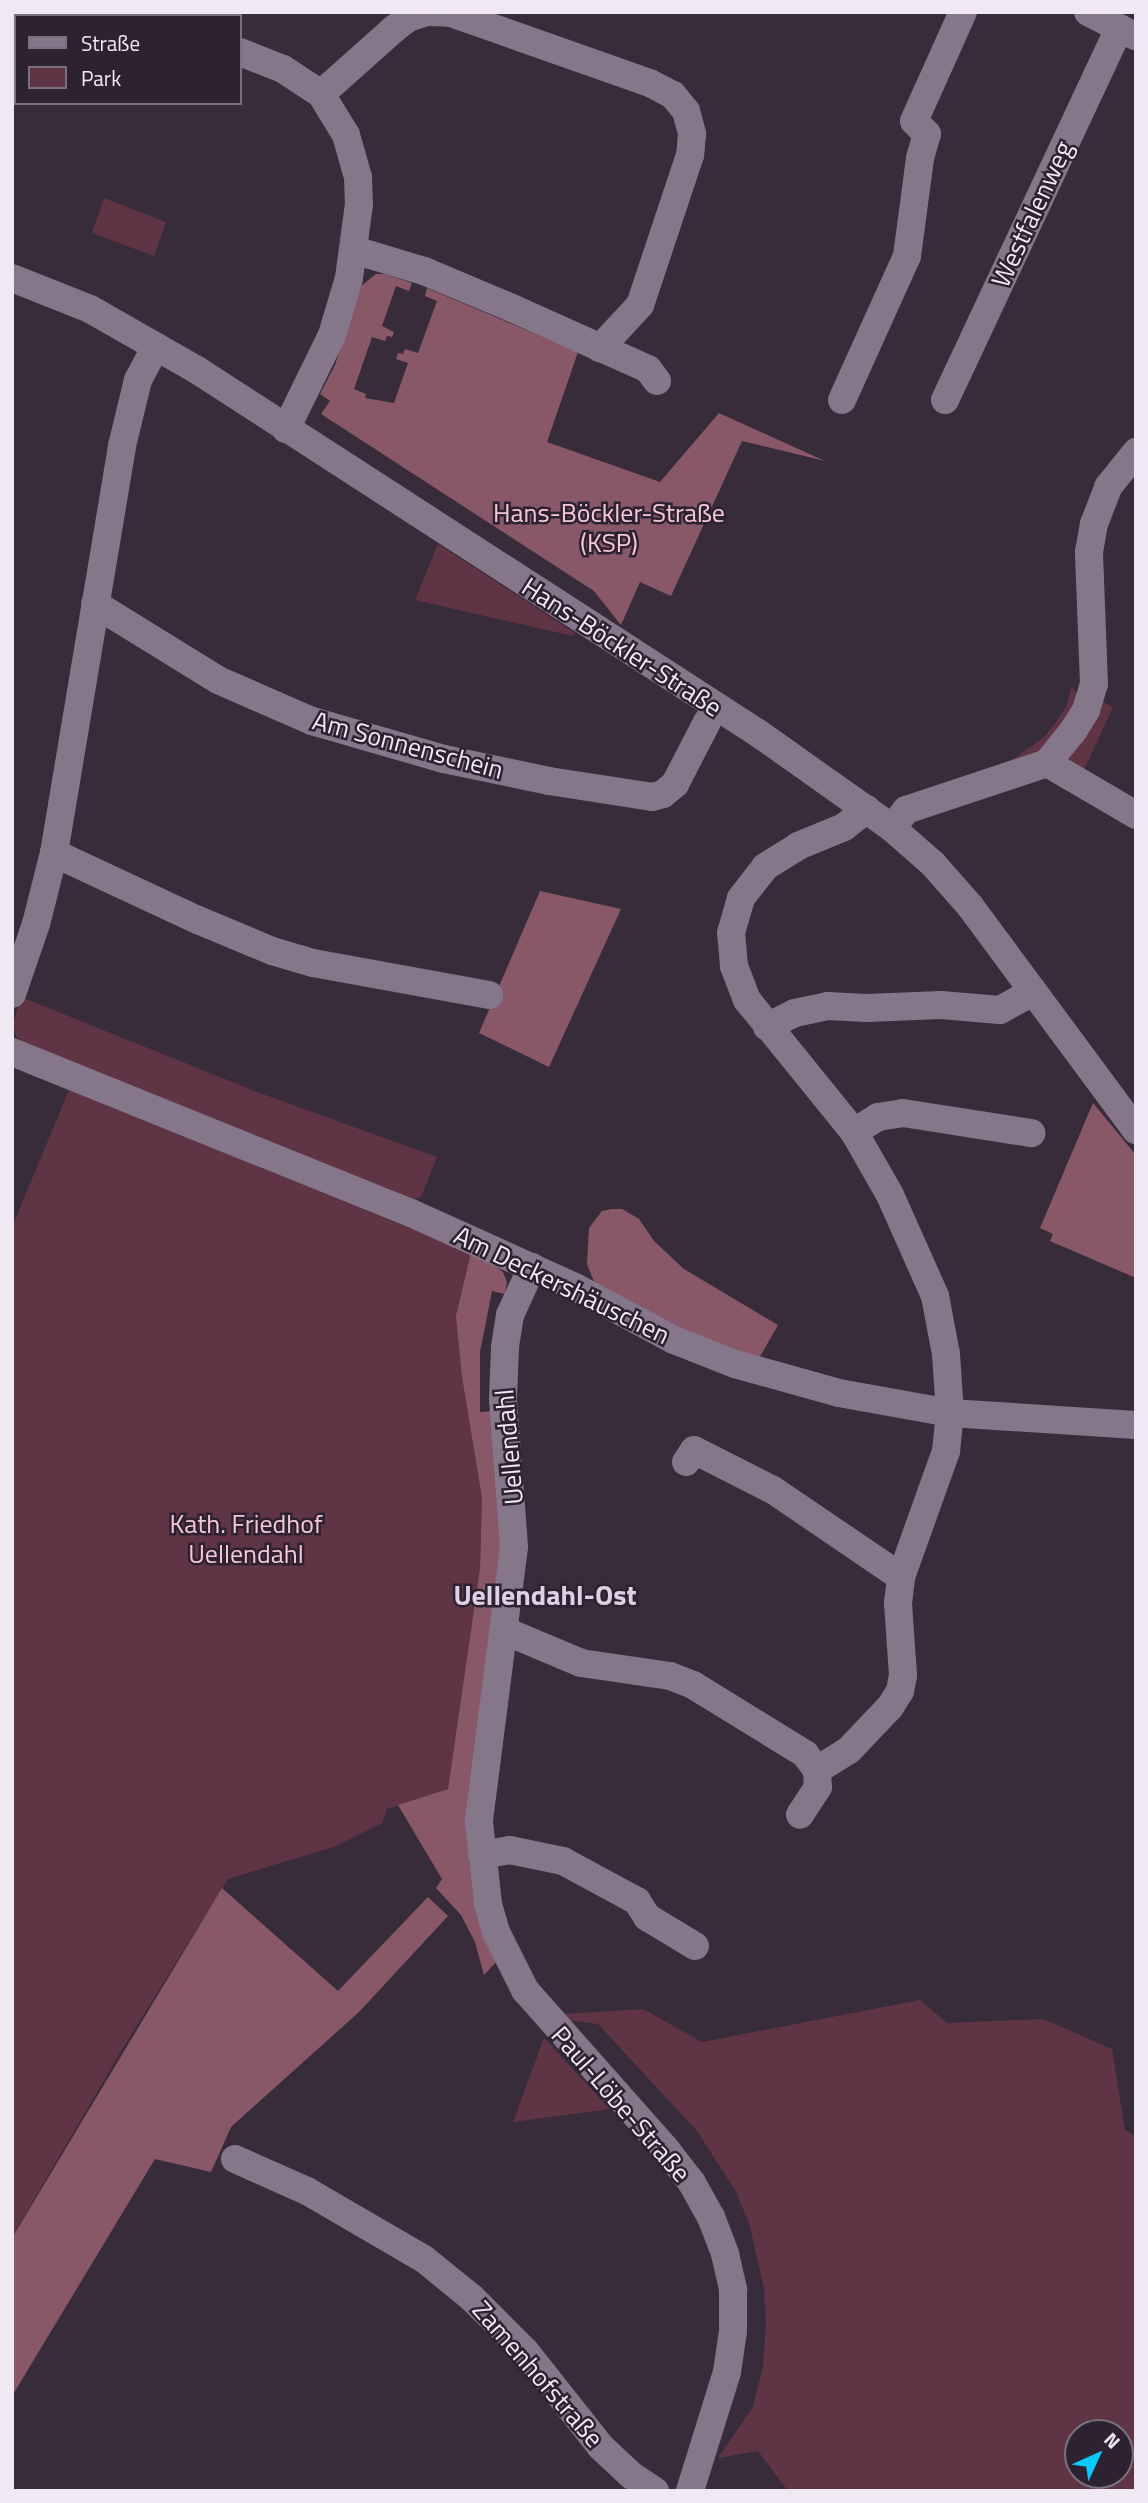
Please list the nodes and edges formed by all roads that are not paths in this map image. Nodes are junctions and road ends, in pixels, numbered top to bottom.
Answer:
1 (962, 12) edge
2 (1088, 12) edge
3 (1128, 32) edge
4 (242, 53) edge
5 (321, 94) junction
6 (354, 250) junction
7 (12, 278) edge
8 (156, 346) junction
9 (600, 348) junction
10 (657, 381) dead end
11 (842, 400) dead end
12 (945, 400) dead end
13 (286, 429) junction
14 (1136, 452) edge
15 (95, 604) junction
16 (706, 722) dead end
17 (1047, 763) junction
18 (867, 809) junction
19 (1136, 815) edge
20 (892, 828) junction
21 (54, 853) junction
22 (1033, 992) junction
23 (12, 994) edge
24 (489, 995) dead end
25 (766, 1027) junction
26 (12, 1052) edge
27 (1136, 1130) edge
28 (854, 1132) junction
29 (1031, 1133) dead end
30 (532, 1267) junction
31 (950, 1413) junction
32 (1136, 1425) edge
33 (686, 1461) dead end
34 (901, 1577) junction
35 (505, 1631) junction
36 (817, 1770) junction
37 (800, 1815) dead end
38 (482, 1855) junction
39 (695, 1946) dead end
40 (510, 1966) joint
41 (235, 2160) dead end
42 (655, 2491) edge
43 (690, 2491) edge

1 - 11 street
2 - 3 street, Westfalenweg
3 - 12 street, Westfalenweg
4 - 5 street
5 - 6 street
5 - 9 street
6 - 9 street
6 - 13 street
7 - 8 street, Hans-Böckler-Straße
8 - 13 street, Hans-Böckler-Straße
8 - 15 street
9 - 10 street
13 - 18 street, Hans-Böckler-Straße
14 - 17 street
15 - 16 street, Am Sonnenschein
15 - 21 street
17 - 19 street
17 - 20 street
18 - 20 street, Hans-Böckler-Straße
18 - 25 street
20 - 22 street, Hans-Böckler-Straße
21 - 23 street
21 - 24 street
22 - 25 street
22 - 27 street, Hans-Böckler-Straße
25 - 28 street
26 - 30 street, Am Deckershäuschen
28 - 29 street
28 - 31 street
30 - 31 street, Am Deckershäuschen
30 - 35 street, Uellendahl
31 - 32 street, Am Deckershäuschen
31 - 34 street
33 - 34 street
34 - 36 street
35 - 36 street
35 - 38 street, Uellendahl
36 - 37 street
38 - 39 street
38 - 40 street, Uellendahl
40 - 43 street, Paul-Löbe-Straße
41 - 42 street, Zamenhofstraße

